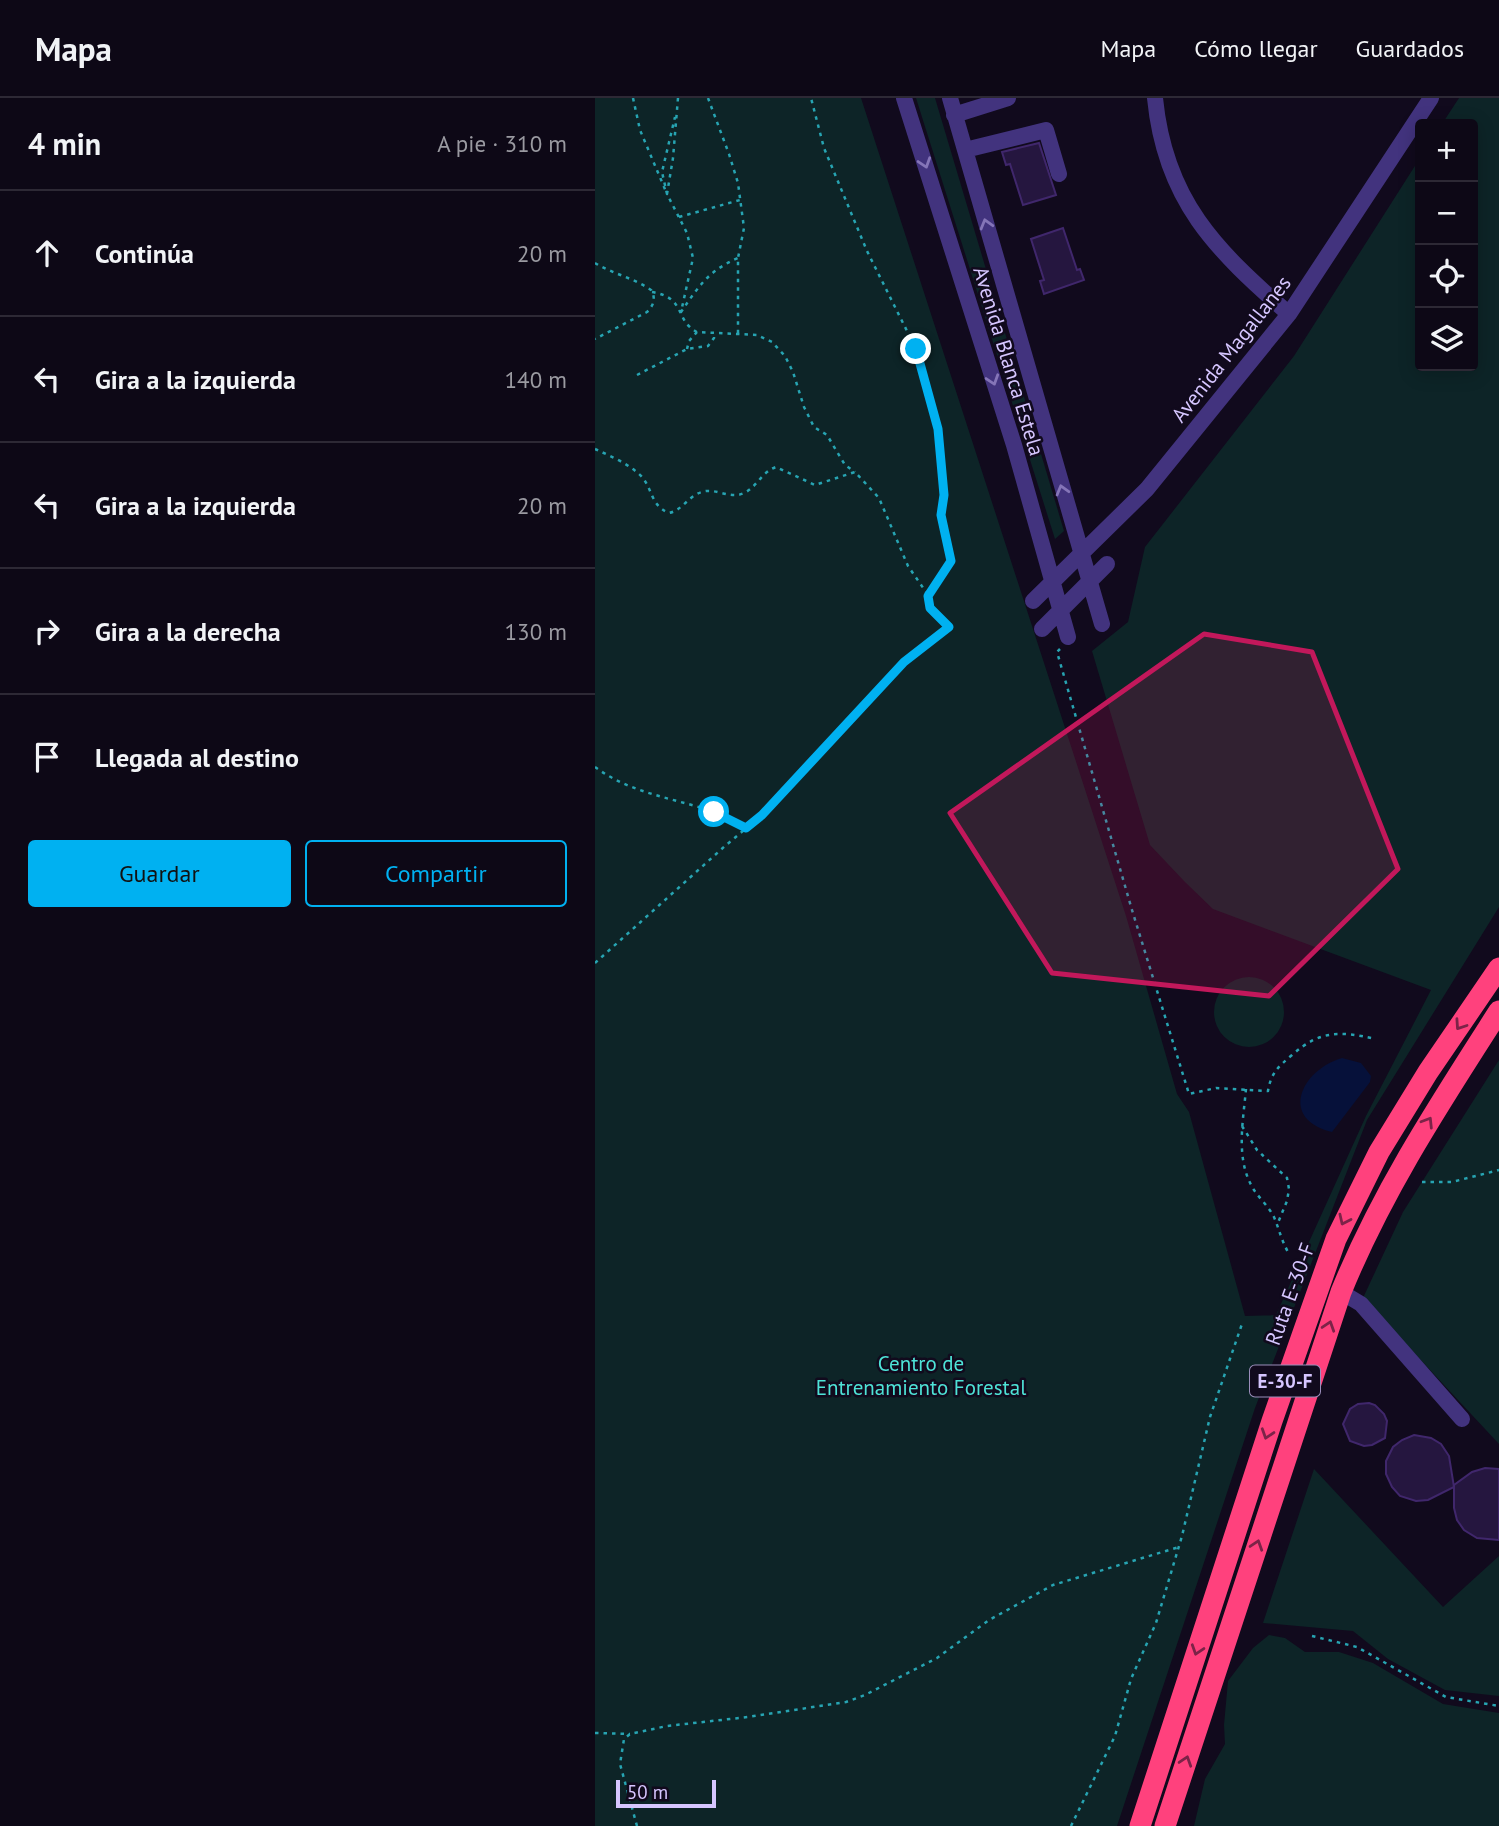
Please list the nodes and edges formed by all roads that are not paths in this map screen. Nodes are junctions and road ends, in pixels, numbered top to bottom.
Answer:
1 (904, 98) edge
2 (950, 98) edge
3 (1008, 98) edge
4 (1155, 98) edge
5 (1431, 98) edge
6 (954, 115) junction
7 (965, 150) junction
8 (1059, 174) dead end
9 (1289, 314) junction
10 (1081, 555) junction
11 (1107, 564) dead end
12 (1053, 582) junction
13 (1089, 582) junction
14 (1033, 601) dead end
15 (1061, 610) junction
16 (1102, 624) dead end
17 (1042, 629) dead end
18 (1068, 638) road end
19 (1499, 968) edge
20 (1499, 1011) edge
21 (1341, 1292) junction
22 (1462, 1419) dead end
23 (1140, 1826) edge
24 (1165, 1826) edge

1 -> 12 street, Avenida Blanca Estela
2 - 6 street, Avenida Blanca Estela
3 - 6 street
4 - 9 street
5 - 9 street, Avenida Magallanes
6 - 7 street, Avenida Blanca Estela
7 - 8 street
10 -> 7 street, Avenida Blanca Estela
9 - 10 street, Avenida Magallanes
10 - 12 street, Avenida Magallanes
10 - 13 street, Avenida Blanca Estela
11 - 13 street
12 - 14 street, Avenida Magallanes
12 - 15 street, Avenida Blanca Estela
13 - 15 street
13 - 16 street, Avenida Blanca Estela
15 - 17 street
15 - 18 street, Avenida Blanca Estela
19 -> 23 highway, Ruta E-30-F / E-30-F
21 -> 20 highway, E-30-F
21 - 22 street
24 -> 21 highway, E-30-F

